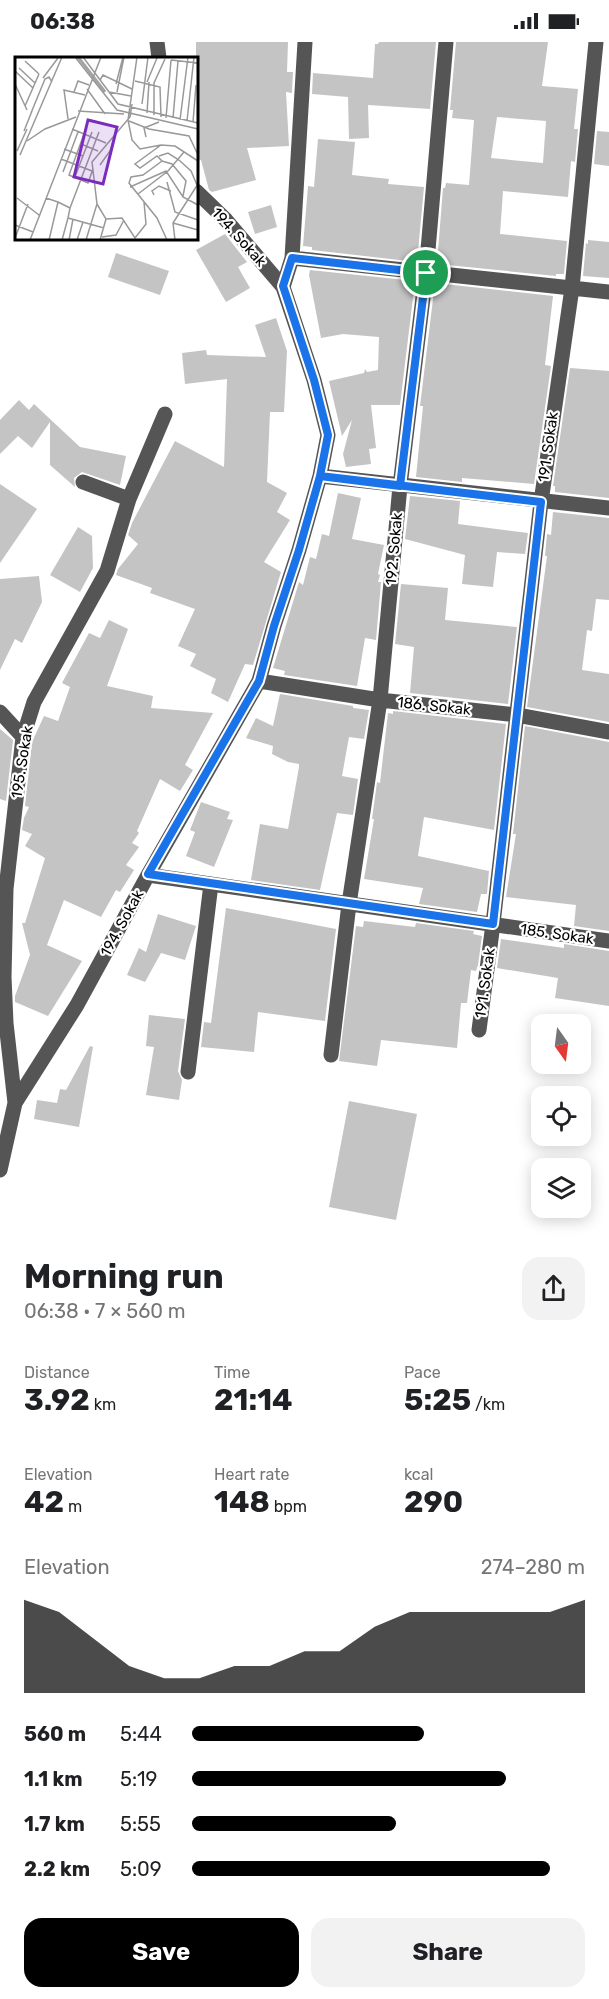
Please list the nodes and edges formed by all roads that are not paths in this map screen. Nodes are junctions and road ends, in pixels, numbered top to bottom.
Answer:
1 (157, 42) edge
2 (305, 42) edge
3 (446, 42) edge
4 (597, 42) edge
5 (609, 44) edge
6 (159, 57) edge
7 (198, 193) edge
8 (292, 258) junction
9 (426, 273) junction
10 (283, 286) junction
11 (572, 288) junction
12 (609, 292) edge
13 (165, 414) dead end
14 (320, 476) junction
15 (83, 482) dead end
16 (400, 486) junction
17 (129, 499) junction
18 (541, 502) junction
19 (609, 508) edge
20 (259, 681) junction
21 (380, 700) junction
22 (0, 712) edge
23 (517, 715) junction
24 (609, 732) edge
25 (23, 737) junction
26 (148, 874) junction
27 (211, 884) junction
28 (349, 904) junction
29 (493, 924) junction
30 (609, 941) edge
31 (479, 1030) dead end
32 (331, 1055) dead end
33 (188, 1072) dead end
34 (15, 1103) junction
35 (0, 1170) edge

1 - 6 street
2 - 8 street
3 - 9 street, 192. Sokak
4 - 5 street
4 - 11 street, 191. Sokak
7 - 10 street, 194. Sokak
8 - 9 street
8 - 10 street
9 - 11 street
9 - 16 street, 192. Sokak
10 - 14 street, 194. Sokak
11 - 12 street
11 - 18 street, 191. Sokak
13 - 17 street, 195. Sokak
14 - 16 street
14 - 20 street, 194. Sokak
15 - 17 street
16 - 18 street
16 - 21 street, 192. Sokak
17 - 25 street, 195. Sokak
18 - 19 street
18 - 23 street, 191. Sokak
20 - 21 street, 186. Sokak
20 - 26 street, 194. Sokak
21 - 23 street, 186. Sokak
21 - 28 street, 192. Sokak
22 - 25 street
23 - 24 street, 186. Sokak
23 - 29 street, 191. Sokak
25 - 34 street, 195. Sokak
26 - 27 street, 185. Sokak
26 - 34 street, 194. Sokak
27 - 28 street, 185. Sokak
27 - 33 street
28 - 29 street, 185. Sokak
28 - 32 street, 192. Sokak
29 - 30 street, 185. Sokak
29 - 31 street, 191. Sokak
34 - 35 street, 194. Sokak

